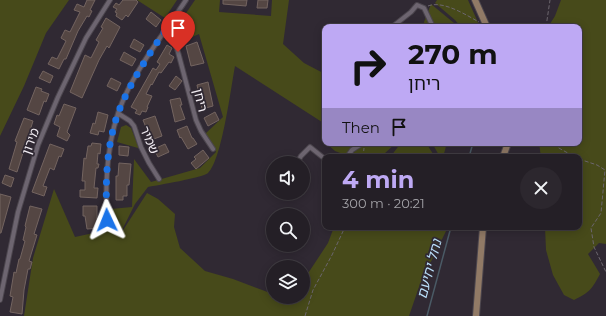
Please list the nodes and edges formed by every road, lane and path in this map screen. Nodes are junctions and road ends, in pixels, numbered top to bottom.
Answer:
1 (110, 0) edge
2 (186, 0) edge
3 (475, 0) edge
4 (550, 0) edge
5 (424, 8) junction
6 (396, 24) edge
7 (432, 24) edge
8 (482, 24) edge
9 (486, 24) edge
10 (546, 24) edge
11 (164, 32) junction
12 (118, 114) junction
13 (358, 146) edge
14 (557, 146) edge
15 (213, 149) dead end
16 (349, 154) edge
17 (570, 154) edge
18 (301, 156) edge
19 (322, 157) edge
20 (582, 160) edge
21 (159, 179) dead end
22 (107, 220) dead end
23 (344, 230) edge
24 (483, 230) edge
25 (606, 272) edge
26 (0, 300) edge
27 (305, 316) edge
28 (476, 316) edge

1 - 26 street, מירון
2 - 11 street
3 - 9 main road
4 - 10 path
5 - 6 street
5 - 7 street
5 - 8 path
11 - 12 street
11 - 15 street, ריחן
12 - 21 street, שמיר
12 - 22 street
13 - 16 street
14 - 17 path
18 - 19 street
20 - 25 path
23 - 27 path
24 - 28 main road

